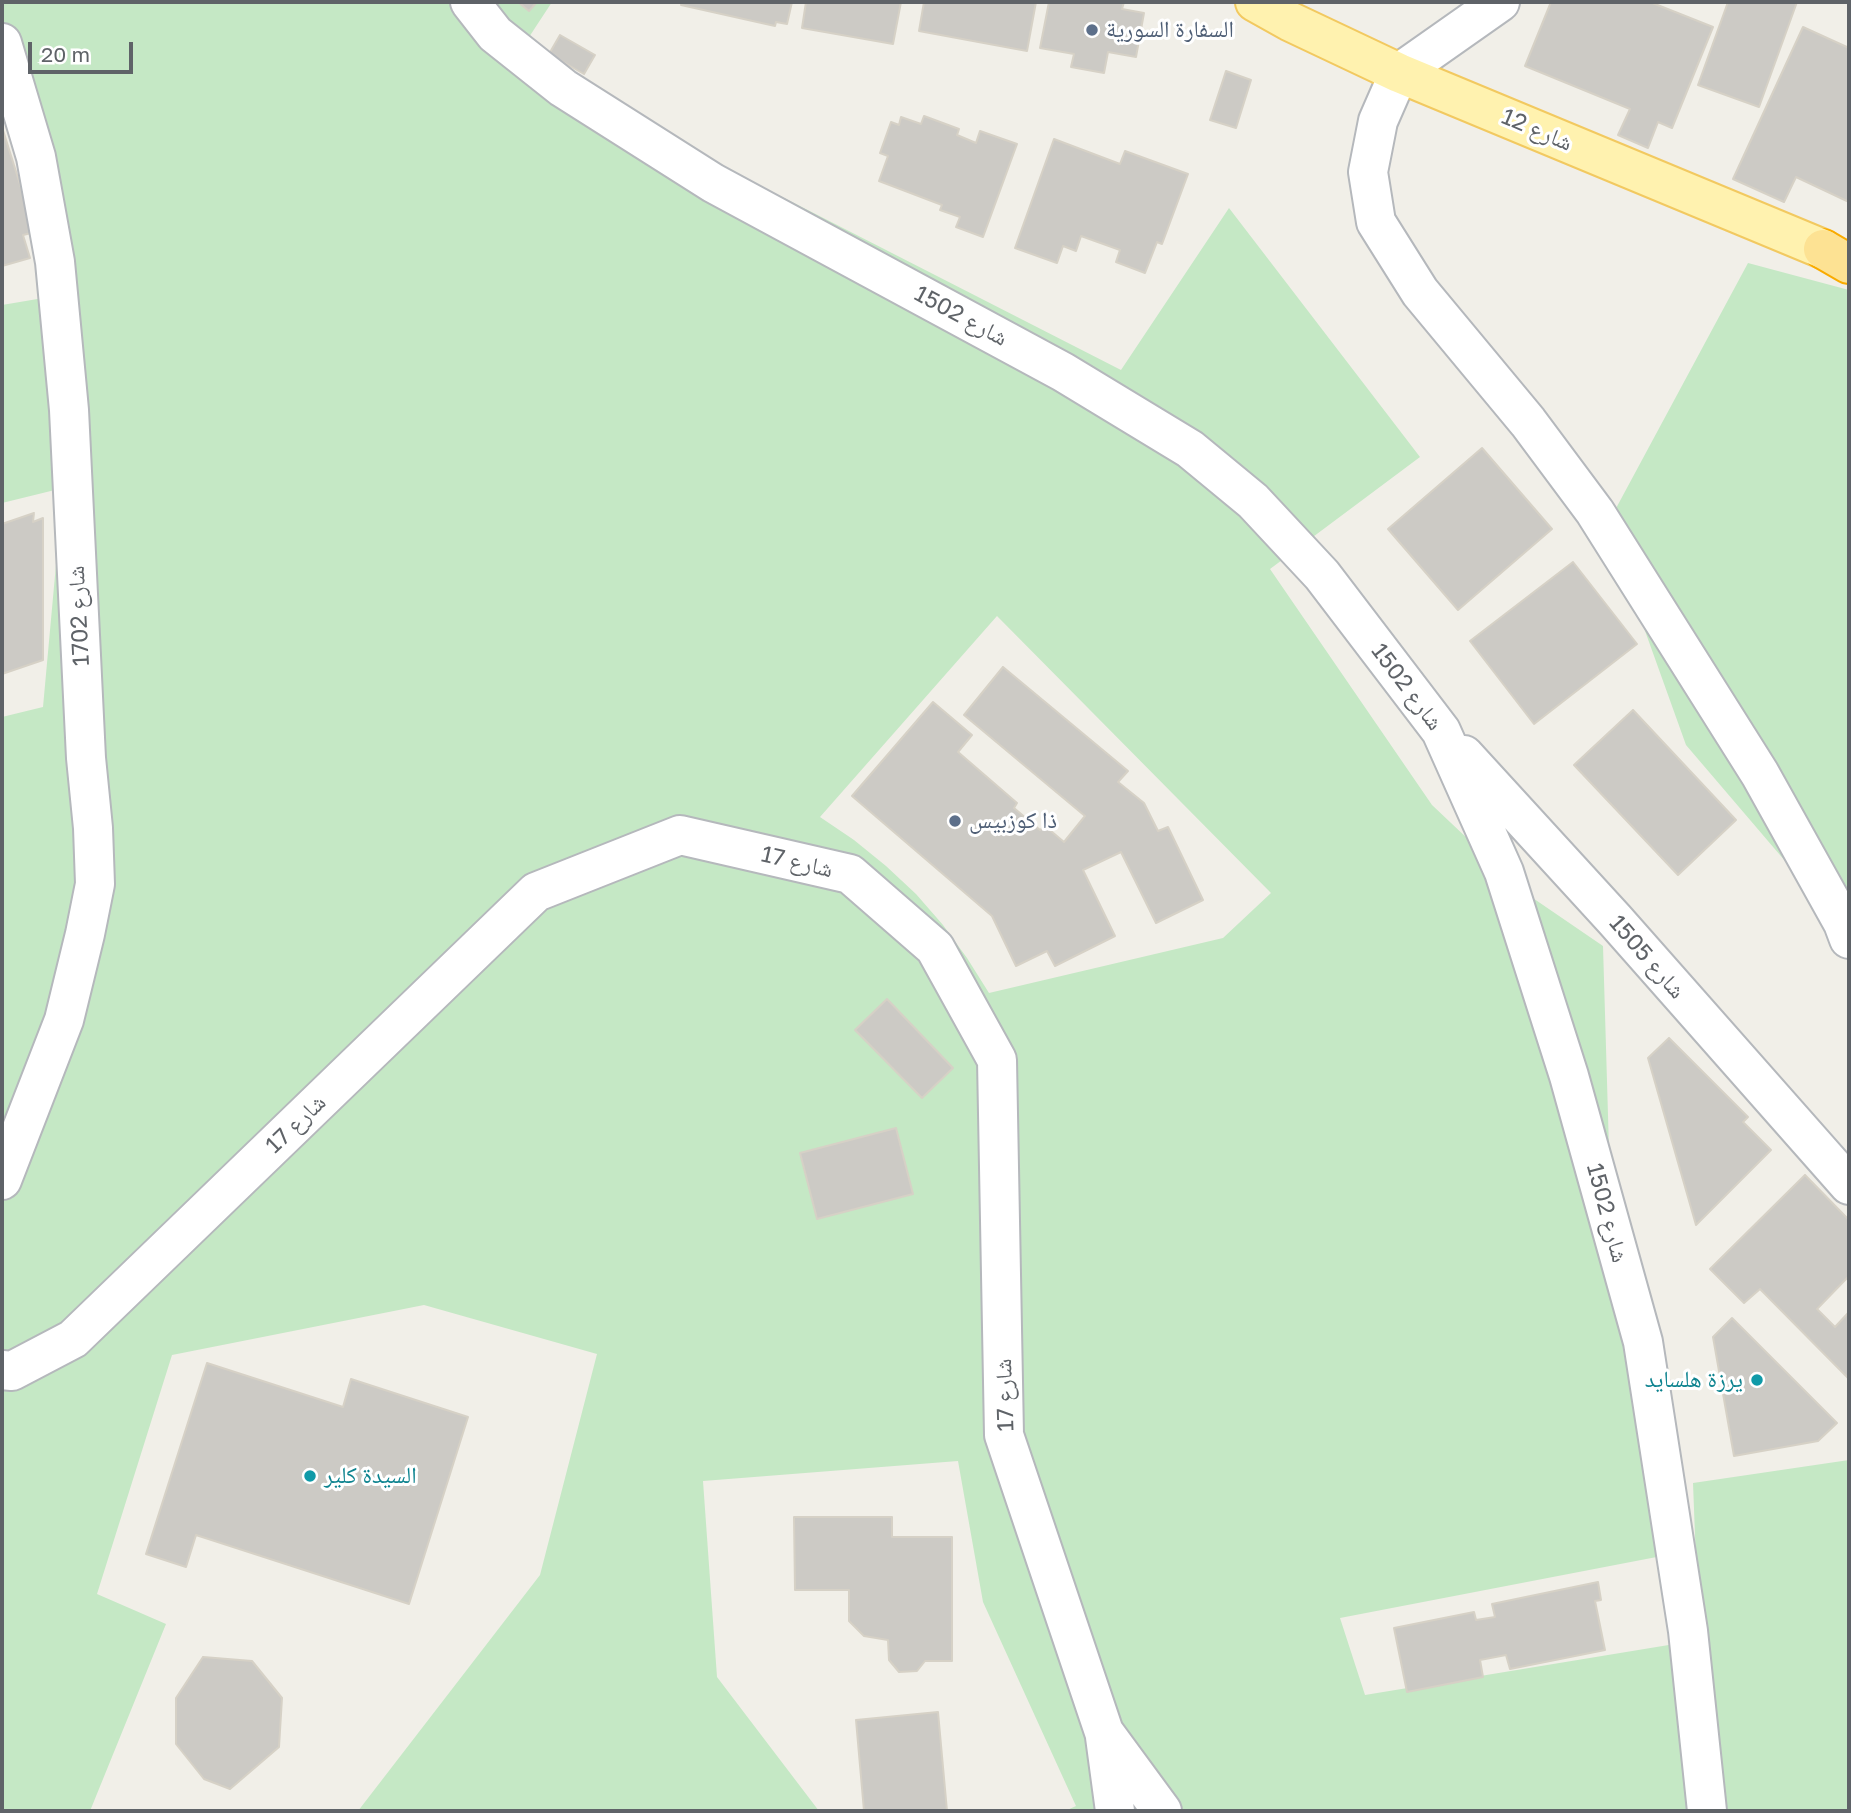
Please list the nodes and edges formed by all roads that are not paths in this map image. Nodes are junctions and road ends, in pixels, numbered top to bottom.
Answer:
1 (470, 2) edge
2 (1255, 2) edge
3 (1500, 2) edge
4 (2, 43) edge
5 (1399, 72) junction
6 (1841, 256) edge
7 (1441, 731) junction
8 (1849, 939) edge
9 (2, 1180) edge
10 (1849, 1185) edge
11 (2, 1370) edge
12 (1104, 1731) junction
13 (1115, 1811) edge
14 (1162, 1811) edge
15 (1707, 1811) edge

1 - 7 street, شارع 1502
2 - 5 main road, شارع 12
3 - 5 street
4 - 9 street, شارع 1702
5 - 6 main road, شارع 12
5 - 8 street
7 - 10 street, شارع 1505
7 - 15 street, شارع 1502
11 - 12 street, شارع 17
12 - 13 street
12 - 14 street, شارع 17

